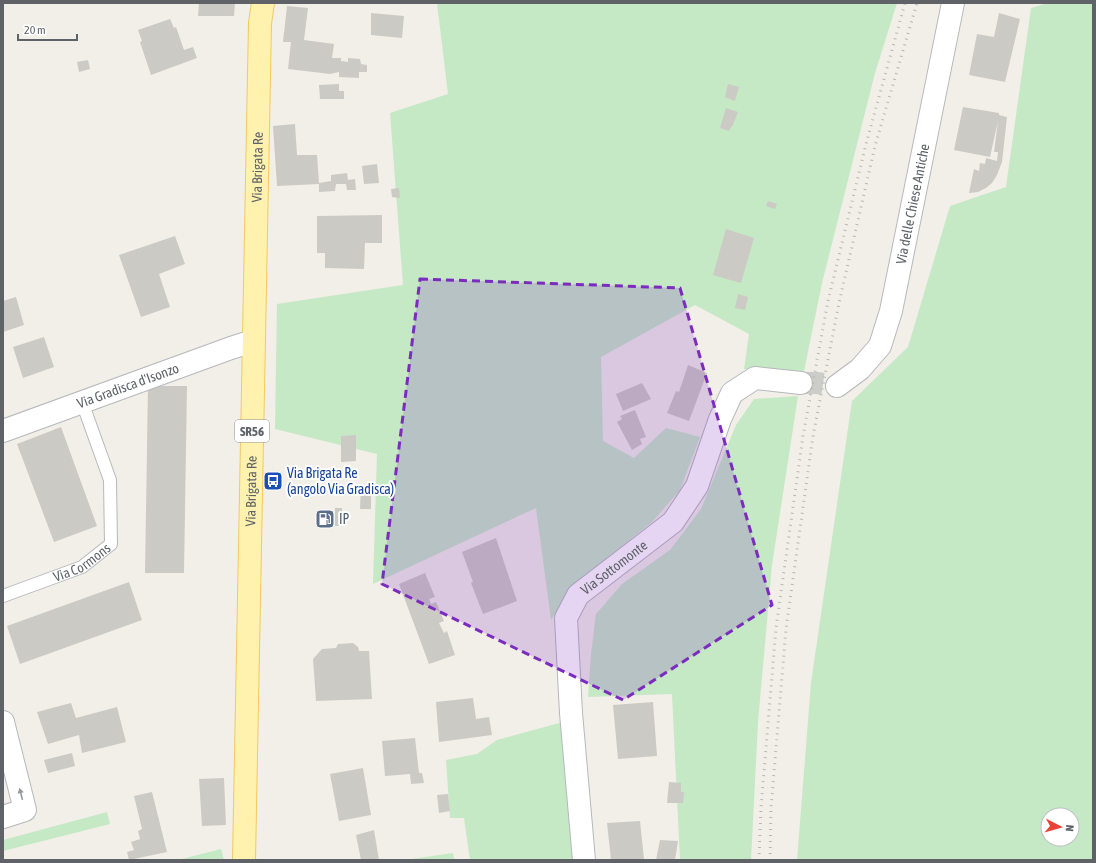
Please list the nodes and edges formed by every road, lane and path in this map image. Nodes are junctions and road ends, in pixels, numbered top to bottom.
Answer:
1 (263, 3) edge
2 (953, 3) edge
3 (253, 341) junction
4 (801, 383) tunnel mouth
5 (837, 386) dead end
6 (82, 402) junction
7 (3, 431) edge
8 (3, 596) edge
9 (3, 722) edge
10 (3, 816) edge
11 (244, 860) edge
12 (584, 860) edge

1 - 3 main road, Via Brigata Re / SR56
2 - 5 street, Via delle Chiese Antiche
3 - 6 street, Via Gradisca d'Isonzo
3 - 11 main road, Via Brigata Re / SR56
4 - 12 street, Via Sottomonte
6 - 7 street, Via Gradisca d'Isonzo
6 - 8 lane, Via Cormons
10 -> 9 street

